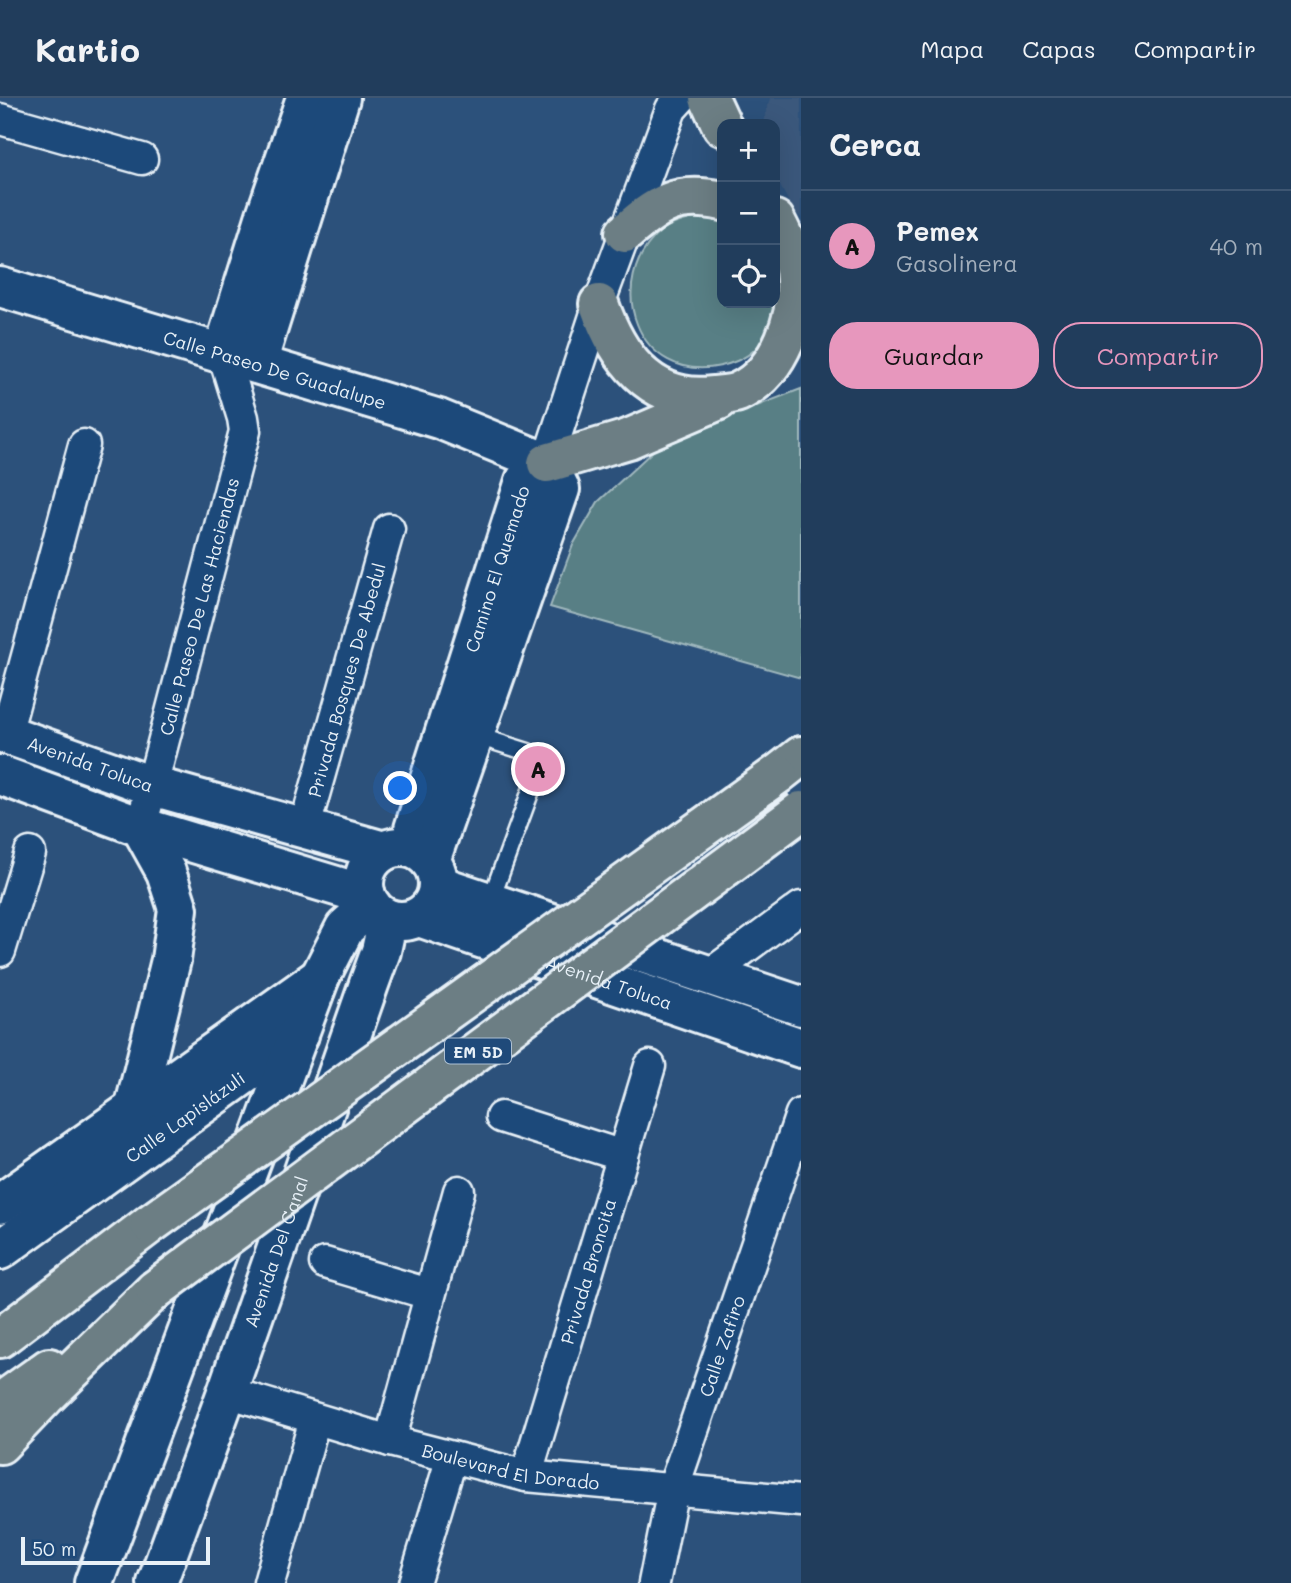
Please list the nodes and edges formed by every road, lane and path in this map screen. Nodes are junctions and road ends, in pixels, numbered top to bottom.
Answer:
1 (306, 98) edge
2 (340, 98) edge
3 (681, 98) edge
4 (709, 98) edge
5 (0, 119) edge
6 (719, 119) edge
7 (142, 159) dead end
8 (717, 200) edge
9 (283, 220) junction
10 (782, 230) edge
11 (625, 233) junction
12 (0, 287) edge
13 (599, 304) junction
14 (274, 315) junction
15 (238, 368) junction
16 (801, 368) edge
17 (308, 379) junction
18 (738, 392) junction
19 (84, 445) dead end
20 (547, 463) junction
21 (389, 529) dead end
22 (3, 733) edge
23 (474, 735) junction
24 (790, 765) edge
25 (0, 775) edge
26 (152, 786) junction
27 (801, 811) edge
28 (141, 827) junction
29 (304, 830) junction
30 (30, 853) dead end
31 (400, 885) junction
32 (490, 902) junction
33 (801, 907) edge
34 (0, 951) edge
35 (709, 975) junction
36 (320, 977) junction
37 (369, 984) junction
38 (631, 989) junction
39 (801, 1006) edge
40 (298, 1036) junction
41 (801, 1048) edge
42 (650, 1066) dead end
43 (134, 1110) junction
44 (801, 1114) edge
45 (501, 1117) dead end
46 (623, 1156) junction
47 (459, 1191) dead end
48 (0, 1205) edge
49 (0, 1250) edge
50 (325, 1263) dead end
51 (155, 1290) junction
52 (429, 1294) junction
53 (0, 1338) edge
54 (227, 1392) junction
55 (0, 1403) edge
56 (315, 1419) junction
57 (390, 1440) junction
58 (0, 1444) edge
59 (452, 1457) junction
60 (526, 1476) junction
61 (673, 1489) junction
62 (801, 1501) edge
63 (94, 1583) edge
64 (157, 1583) edge
65 (269, 1583) edge
66 (414, 1583) edge
67 (654, 1583) edge

1 - 9 street
2 - 9 street
3 - 11 street
4 - 6 highway
5 - 7 street
8 - 11 highway
9 - 14 street
9 - 15 street
10 - 18 highway
11 - 13 street
12 - 15 street, Calle Paseo De Guadalupe
13 - 18 highway
13 - 20 street
14 - 15 street
14 - 17 street
15 - 17 street, Calle Paseo De Guadalupe
15 - 26 street, Calle Paseo De Las Haciendas
16 - 18 highway
17 - 20 street, Calle Paseo De Guadalupe
18 - 20 highway
19 - 22 street
20 - 23 street, Camino El Quemado
20 - 31 street, Camino El Quemado
21 - 29 street, Privada Bosques De Abedul
22 - 26 street, Avenida Toluca
23 - 31 street, Camino El Quemado
23 - 32 lane
24 - 53 highway, EM 5D, bridge
25 - 28 street, Avenida Toluca
26 - 28 street, Calle Paseo De Las Haciendas
26 - 29 street, Avenida Toluca
27 - 51 highway, EM 5D, bridge
28 - 31 street, Avenida Toluca
28 - 43 street
29 - 31 street, Avenida Toluca
30 - 34 street
31 - 32 street, Avenida Toluca
31 - 36 street
31 - 37 street, Avenida Del Canal
31 - 38 street, Avenida Toluca
32 - 35 street, Avenida Toluca
33 - 35 street
35 - 38 street
35 - 39 street, Avenida Toluca
36 - 40 street
36 - 43 street, Calle Lapislázuli
37 - 40 street, Calle Lapislázuli
37 - 54 street, Avenida Del Canal
38 - 41 street, Avenida Toluca
40 - 49 street, Calle Lapislázuli
40 - 63 street
42 - 46 street, Privada Broncita
43 - 48 street, Calle Lapislázuli
44 - 61 street, Calle Zafiro
45 - 46 street
46 - 60 street, Privada Broncita
47 - 52 street
50 - 52 street
51 - 55 highway, EM 5D
51 - 58 highway
52 - 57 street
54 - 56 street, Boulevard El Dorado
54 - 64 street, Avenida Del Canal
56 - 57 street, Boulevard El Dorado
56 - 65 street
57 - 59 street, Boulevard El Dorado
59 - 60 street, Boulevard El Dorado
59 - 66 street
60 - 61 street, Boulevard El Dorado
61 - 62 street, Boulevard El Dorado
61 - 67 street, Calle Zafiro

